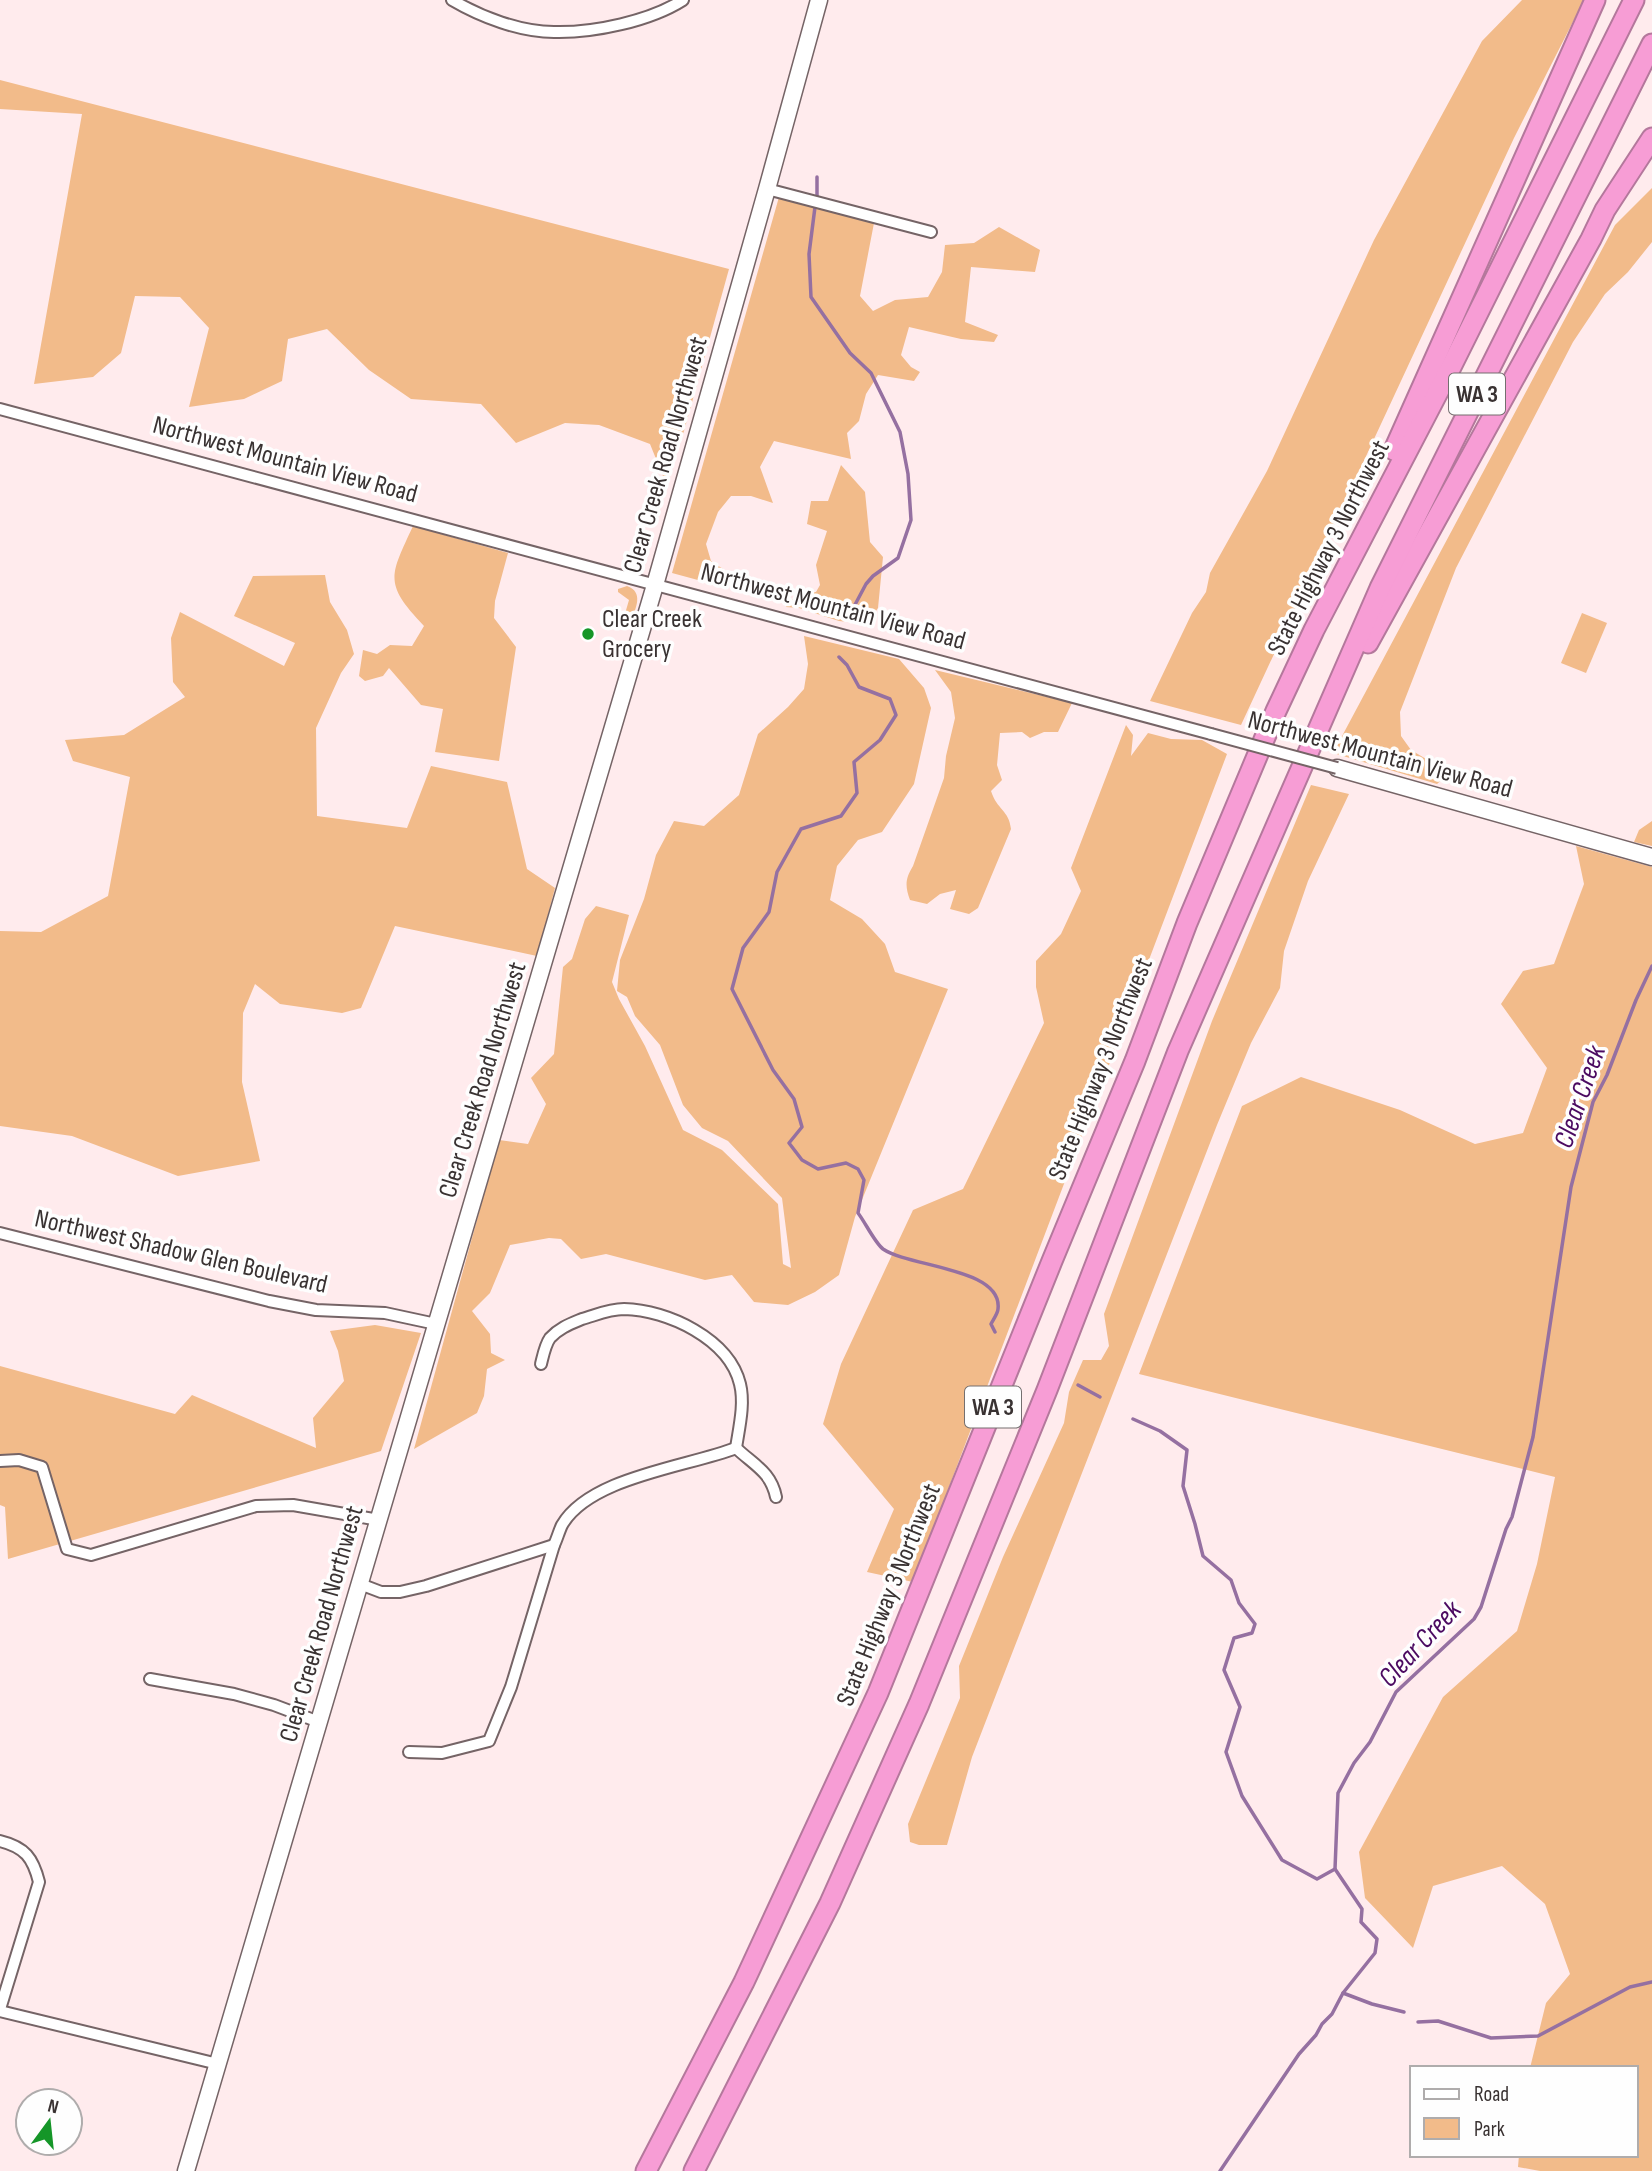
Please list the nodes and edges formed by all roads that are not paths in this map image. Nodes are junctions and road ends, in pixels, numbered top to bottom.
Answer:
1 (452, 0) edge
2 (683, 0) edge
3 (819, 0) edge
4 (1595, 0) edge
5 (1634, 0) edge
6 (1652, 44) edge
7 (1652, 138) edge
8 (1652, 161) edge
9 (767, 189) junction
10 (931, 232) dead end
11 (1591, 239) junction
12 (0, 409) edge
13 (655, 584) junction
14 (1314, 630) junction
15 (1309, 748) junction
16 (1337, 768) joint
17 (1652, 857) edge
18 (0, 1233) edge
19 (436, 1324) junction
20 (541, 1364) dead end
21 (736, 1448) junction
22 (0, 1461) edge
23 (776, 1497) dead end
24 (379, 1520) junction
25 (554, 1545) junction
26 (360, 1584) junction
27 (150, 1679) dead end
28 (319, 1722) junction
29 (409, 1752) dead end
30 (0, 1841) edge
31 (0, 2010) edge
32 (218, 2064) junction
33 (186, 2171) edge
34 (646, 2171) edge
35 (694, 2171) edge

1 - 2 street
3 - 9 main road, Clear Creek Road Northwest
4 - 14 highway
5 - 14 highway, State Highway 3 Northwest / WA 3
6 - 15 highway, WA 3
7 - 11 highway
8 - 11 highway
9 - 10 street
9 - 13 main road, Clear Creek Road Northwest
11 - 15 highway
12 - 13 street, Northwest Mountain View Road
13 - 16 street, Northwest Mountain View Road, bridge
13 - 19 main road, Clear Creek Road Northwest
14 - 34 highway, State Highway 3 Northwest / WA 3
15 - 35 highway, WA 3
16 - 17 main road, Northwest Mountain View Road
18 - 19 street, Northwest Shadow Glen Boulevard
19 - 24 main road, Clear Creek Road Northwest
20 - 21 street
21 - 23 street
21 - 25 street
22 - 24 street
24 - 26 main road, Clear Creek Road Northwest
25 - 26 street
25 - 29 street
26 - 28 main road, Clear Creek Road Northwest
27 - 28 street
28 - 32 main road, Clear Creek Road Northwest
30 - 31 street
31 - 32 street
32 - 33 main road, Clear Creek Road Northwest

